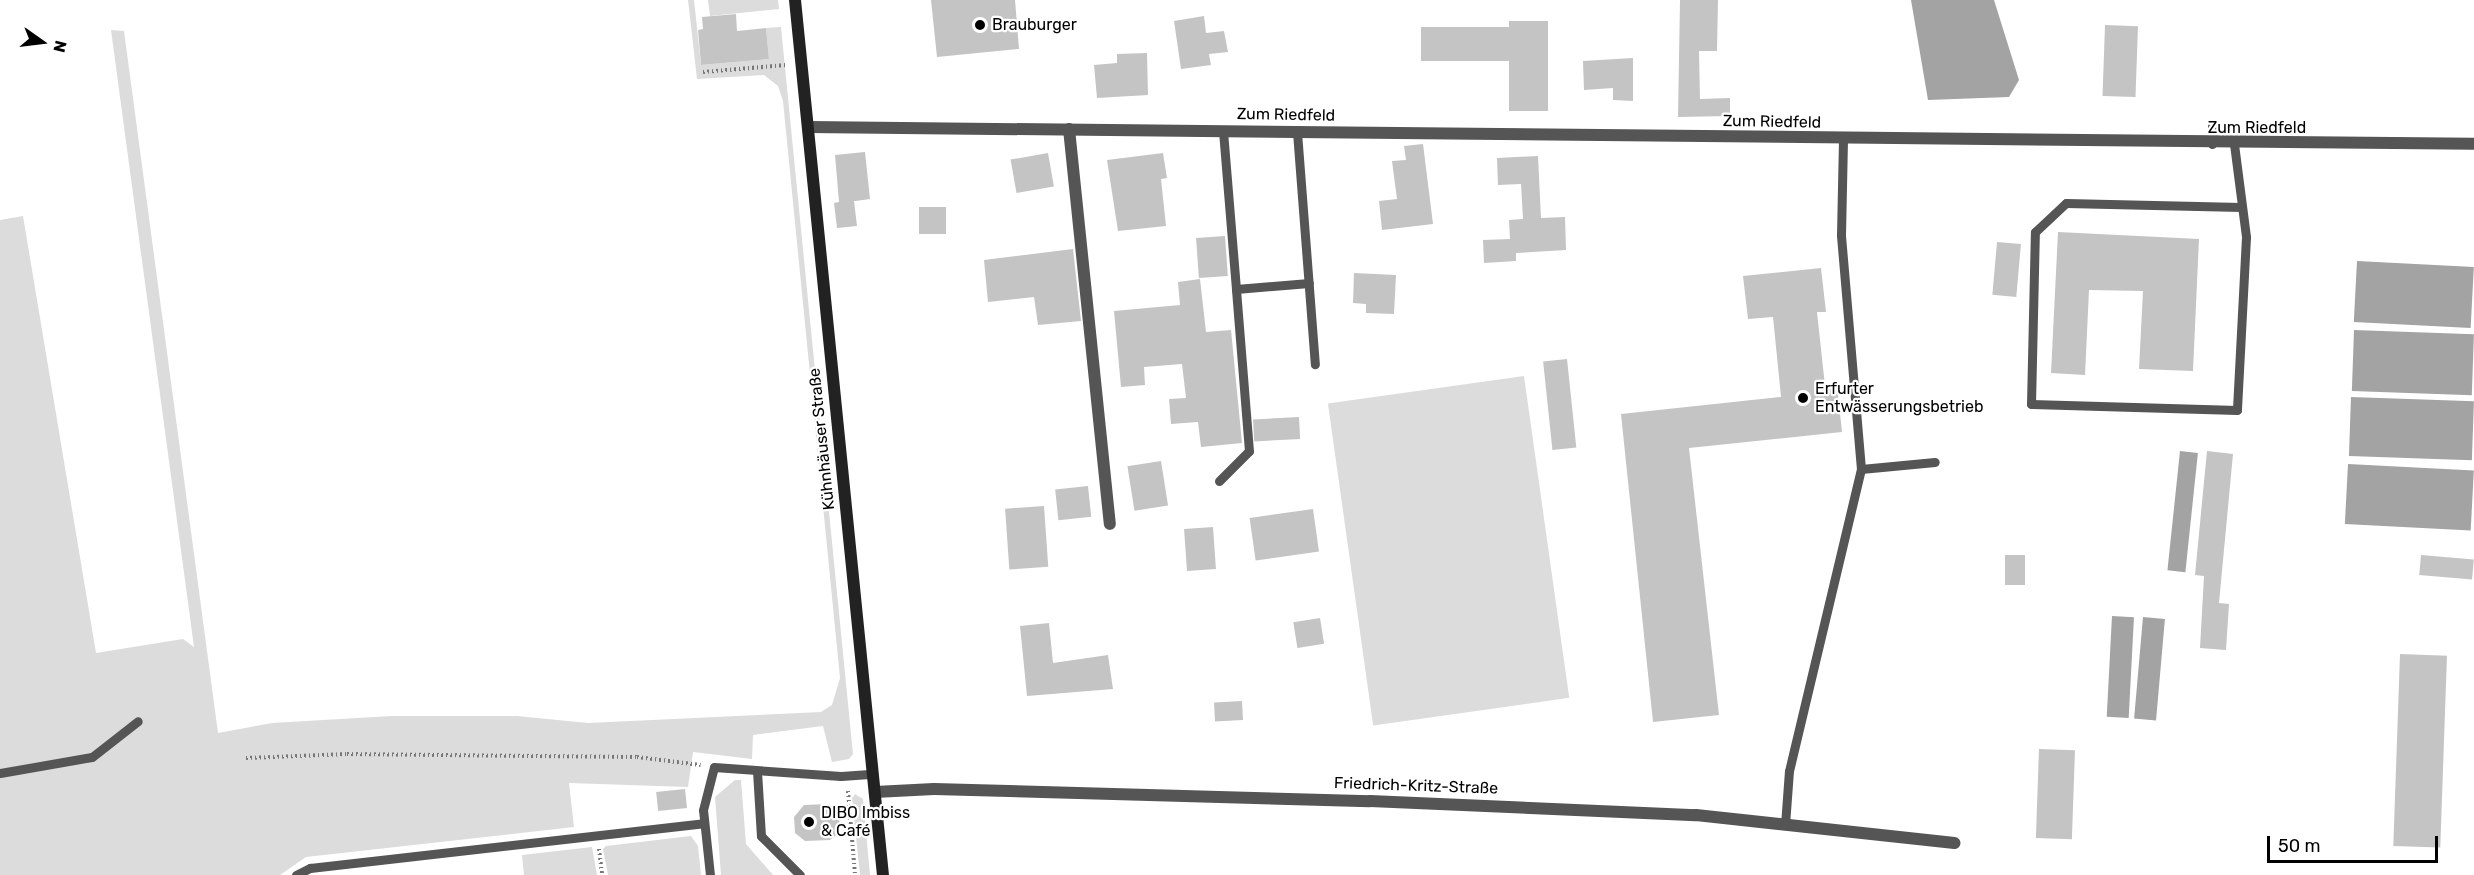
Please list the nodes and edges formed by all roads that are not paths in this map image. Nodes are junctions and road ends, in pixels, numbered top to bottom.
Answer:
1 (795, 0) edge
2 (2212, 126) dead end
3 (808, 127) junction
4 (1069, 129) junction
5 (1223, 131) junction
6 (1298, 132) junction
7 (1843, 139) junction
8 (2212, 144) junction
9 (2234, 144) junction
10 (2474, 144) edge
11 (2241, 207) junction
12 (1309, 283) junction
13 (1236, 289) junction
14 (1315, 364) dead end
15 (1935, 462) dead end
16 (1860, 470) junction
17 (1219, 481) dead end
18 (1110, 524) dead end
19 (138, 721) dead end
20 (757, 771) junction
21 (0, 773) edge
22 (873, 774) junction
23 (875, 792) junction
24 (703, 823) junction
25 (1785, 825) junction
26 (1954, 843) dead end
27 (296, 875) edge
28 (710, 875) edge
29 (800, 875) edge
30 (883, 875) edge

1 - 3 street, Kühnhäuser Straße
2 - 8 lane
3 - 4 street, Zum Riedfeld
3 - 22 street, Kühnhäuser Straße
4 - 5 street, Zum Riedfeld
4 - 18 street
5 - 6 street, Zum Riedfeld
5 - 13 lane
6 - 7 street, Zum Riedfeld
6 - 12 lane
7 - 8 street, Zum Riedfeld
7 - 16 lane
8 - 9 street, Zum Riedfeld
9 - 10 street, Zum Riedfeld
9 - 11 lane
11 - 11 lane
12 - 13 lane
12 - 14 lane
13 - 17 lane
15 - 16 lane
16 - 25 lane
19 - 21 lane
20 - 22 lane
20 - 24 lane
20 - 29 lane
22 - 23 street, Kühnhäuser Straße
23 - 25 street, Friedrich-Kritz-Straße
23 - 30 street, Kühnhäuser Straße
24 - 27 lane
24 - 28 lane
25 - 26 street, Friedrich-Kritz-Straße

